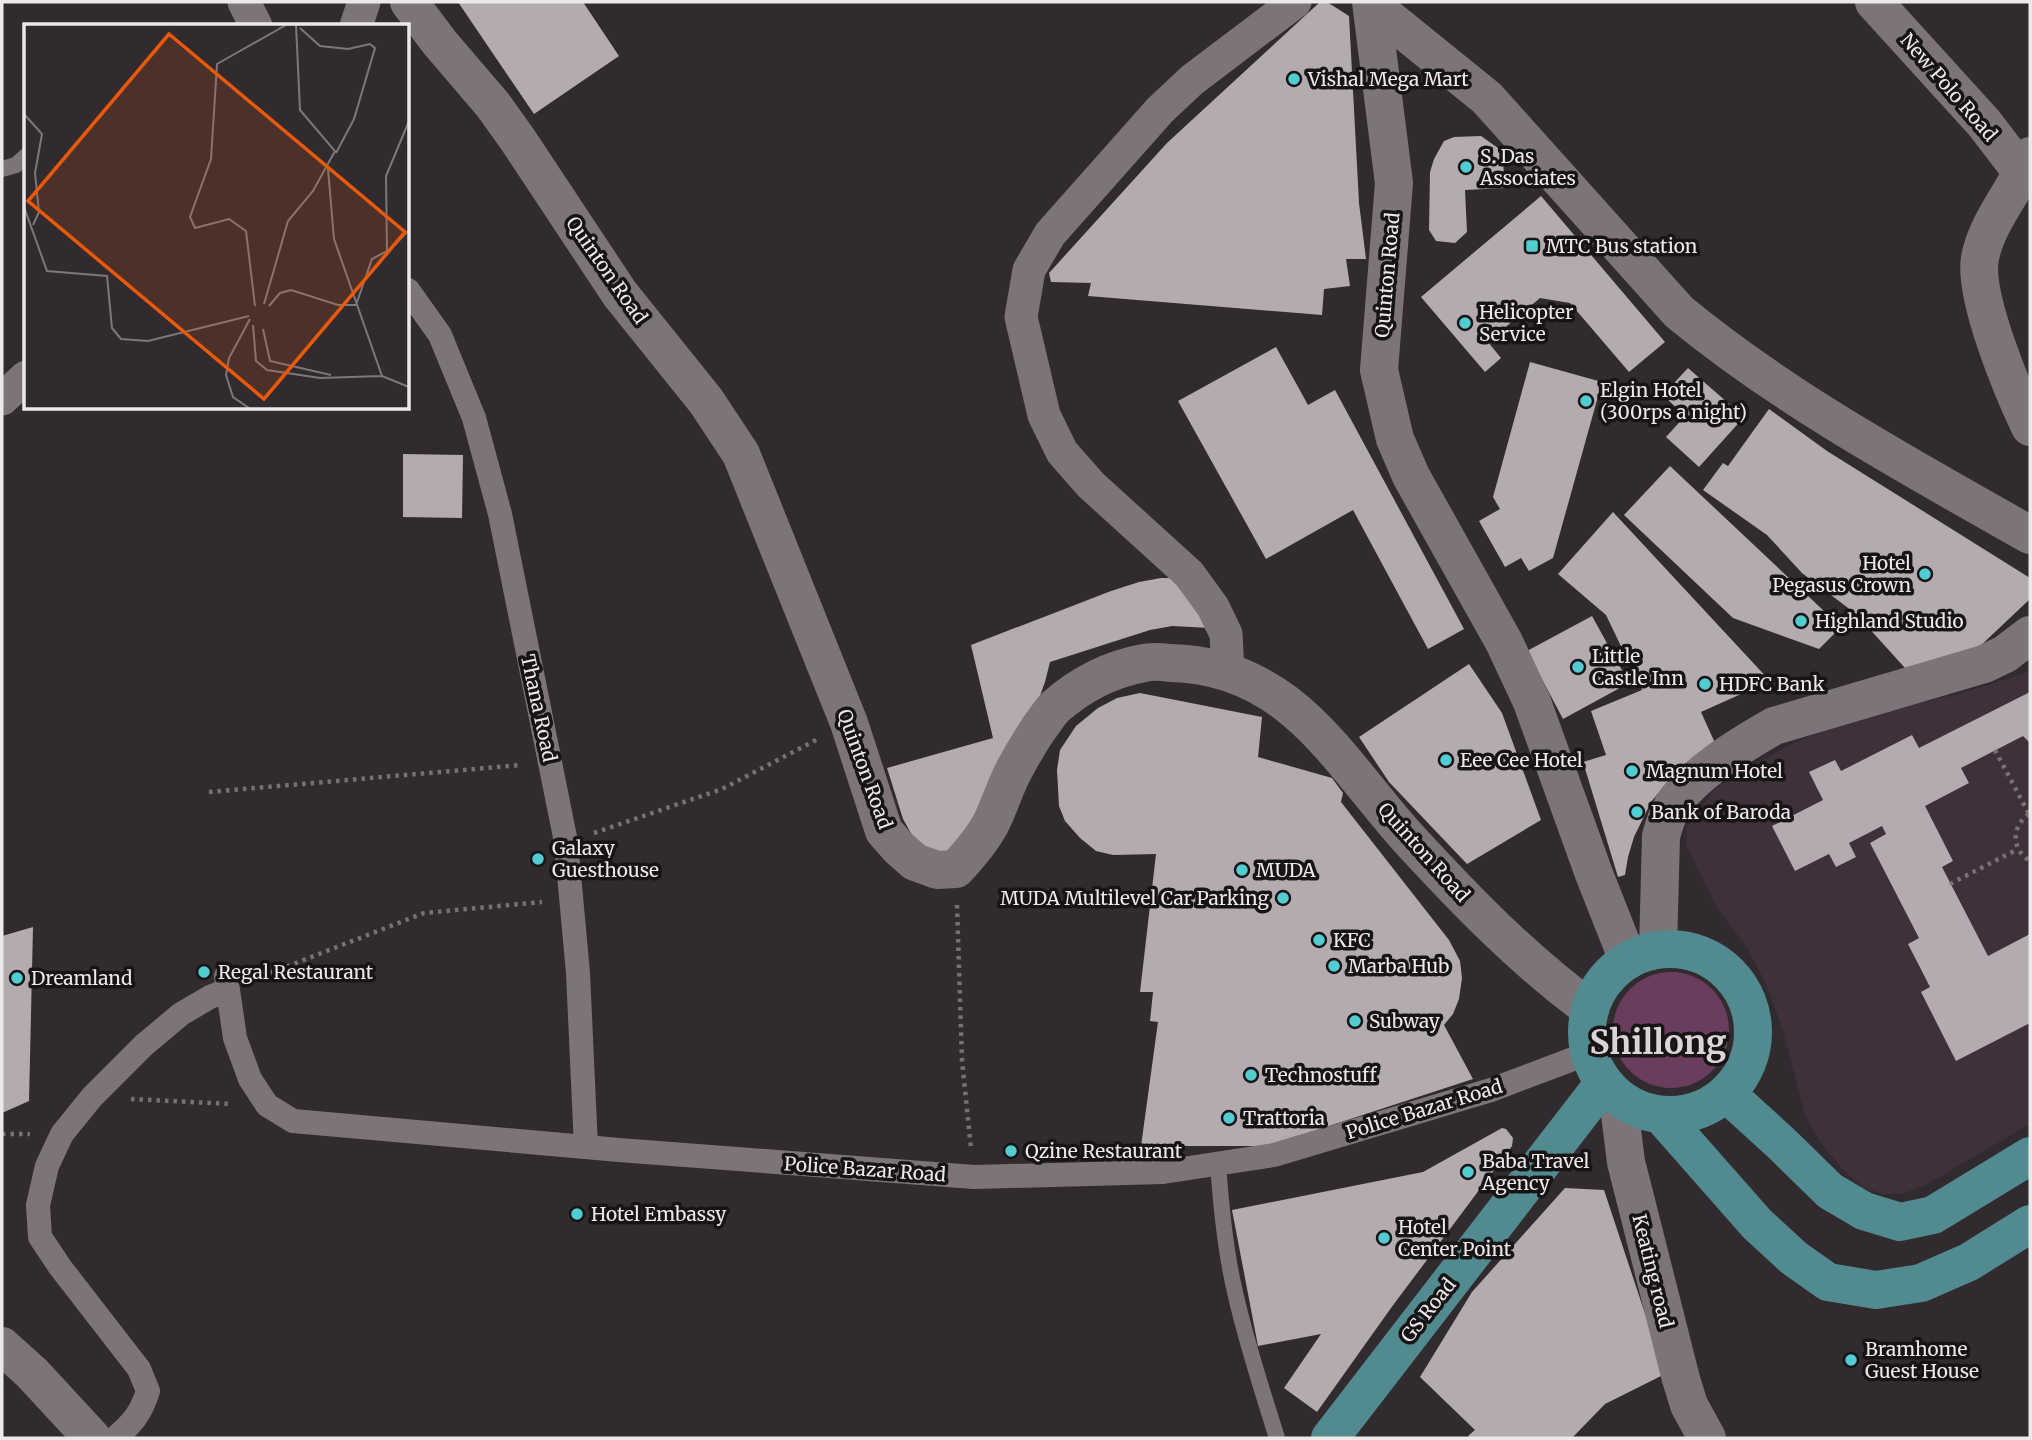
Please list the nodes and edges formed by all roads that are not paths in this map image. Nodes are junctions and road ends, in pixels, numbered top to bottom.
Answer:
1 (244, 2) edge
2 (364, 2) edge
3 (409, 2) edge
4 (1295, 2) edge
5 (1874, 2) edge
6 (1371, 4) edge
7 (255, 24) edge
8 (357, 24) edge
9 (24, 158) edge
10 (2026, 165) edge
11 (2, 169) edge
12 (410, 293) edge
13 (24, 379) edge
14 (2, 399) edge
15 (2030, 427) edge
16 (2030, 536) edge
17 (2030, 635) edge
18 (1228, 671) junction
19 (1643, 954) junction
20 (1590, 1009) junction
21 (1603, 1078) junction
22 (1727, 1093) junction
23 (1661, 1115) junction
24 (586, 1147) junction
25 (2030, 1156) edge
26 (1218, 1163) junction
27 (2030, 1224) edge
28 (2, 1346) edge
29 (92, 1438) edge
30 (115, 1438) edge
31 (1277, 1438) edge
32 (1330, 1438) edge
33 (1707, 1438) edge

1 - 7 street
2 - 8 street
3 - 18 street, Quinton Road
4 - 18 street
5 - 10 street, New Polo Road
6 - 16 street
6 - 19 street, Quinton Road
9 - 11 lane
10 - 15 street
12 - 24 street, Thana Road
13 - 14 street
17 - 19 street
18 - 20 street, Quinton Road
19 - 20 main road
19 - 22 main road
20 - 21 main road
21 - 23 main road
21 - 26 street, Police Bazar Road
21 - 32 main road, GS Road
21 - 33 street, Keating road
22 - 23 main road
22 - 25 main road
23 - 27 main road
24 - 26 street, Police Bazar Road
24 - 30 street, Police Bazar Road
26 - 31 lane
28 - 29 street

